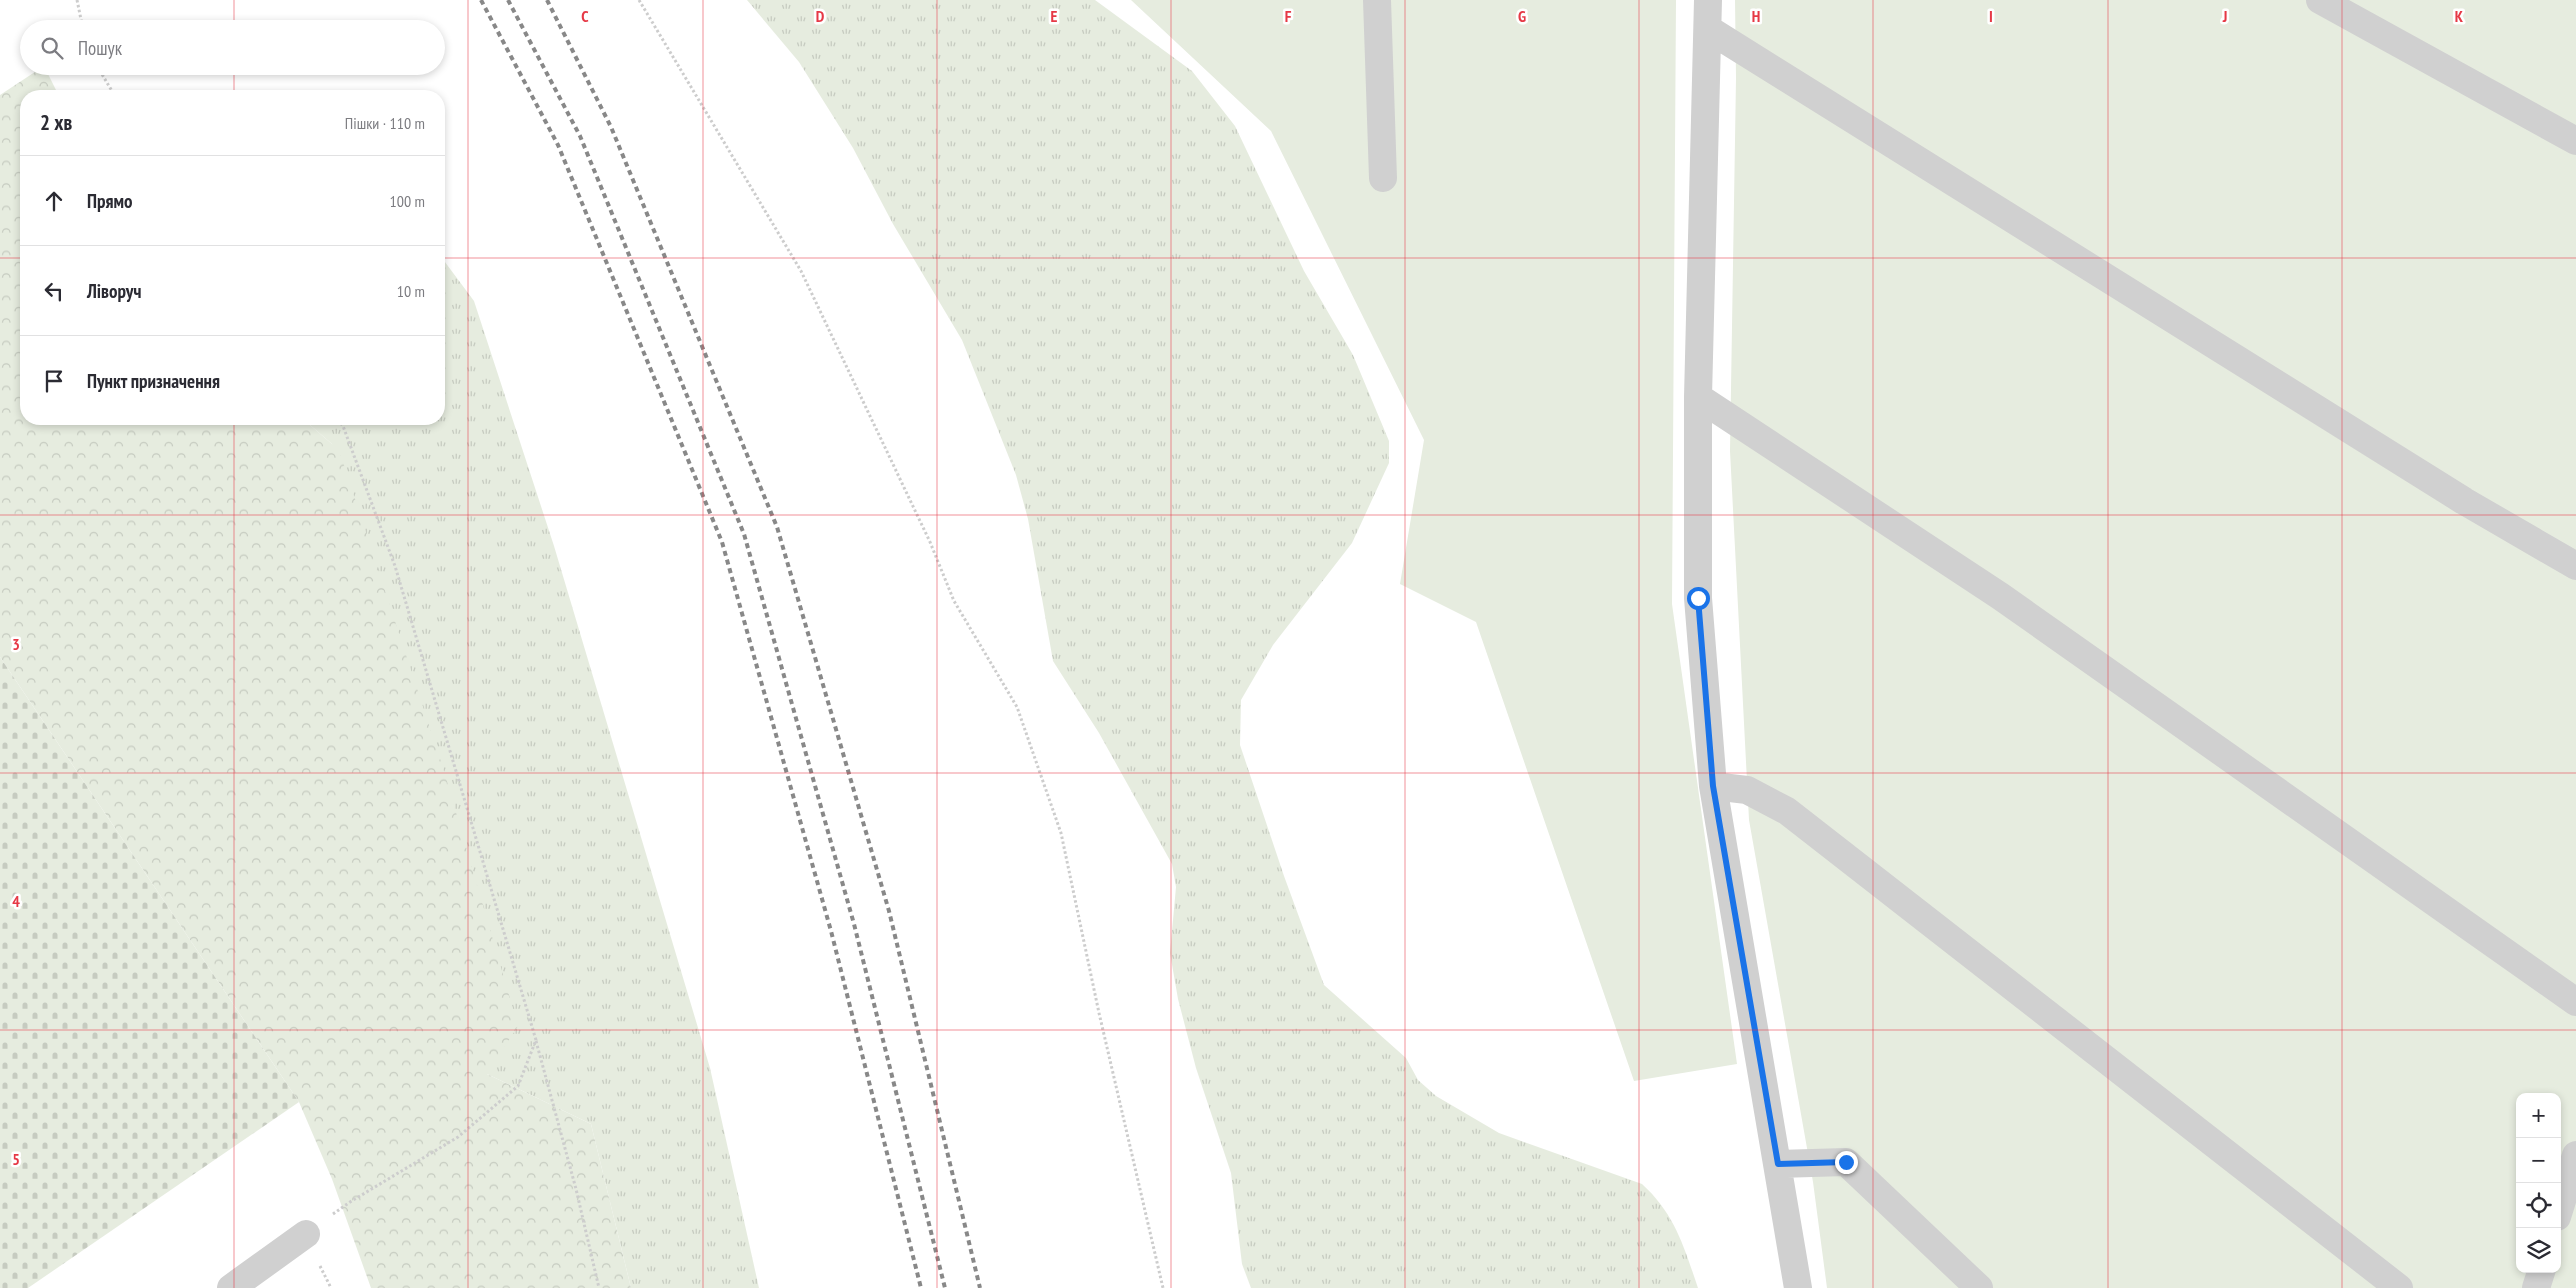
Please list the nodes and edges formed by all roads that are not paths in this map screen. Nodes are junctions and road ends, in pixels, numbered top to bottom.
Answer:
1 (1377, 0) edge
2 (1708, 0) edge
3 (2320, 0) edge
4 (1708, 29) junction
5 (2576, 141) edge
6 (1383, 178) dead end
7 (1698, 398) junction
8 (2576, 566) edge
9 (1713, 786) junction
10 (2576, 1002) edge
11 (2576, 1155) edge
12 (1778, 1164) junction
13 (2571, 1188) edge
14 (2561, 1209) edge
15 (306, 1234) road end
16 (2541, 1273) edge
17 (231, 1288) edge
18 (1798, 1288) edge
19 (1979, 1288) edge
20 (2399, 1288) edge
21 (2536, 1288) edge

1 - 6 street
2 - 4 street
3 - 5 street
4 - 7 street
4 - 8 street
7 - 9 street
7 - 10 street
9 - 12 street
9 - 20 street
11 - 13 street
12 - 18 street
12 - 19 street
13 - 14 street
15 - 17 street
16 - 21 street

